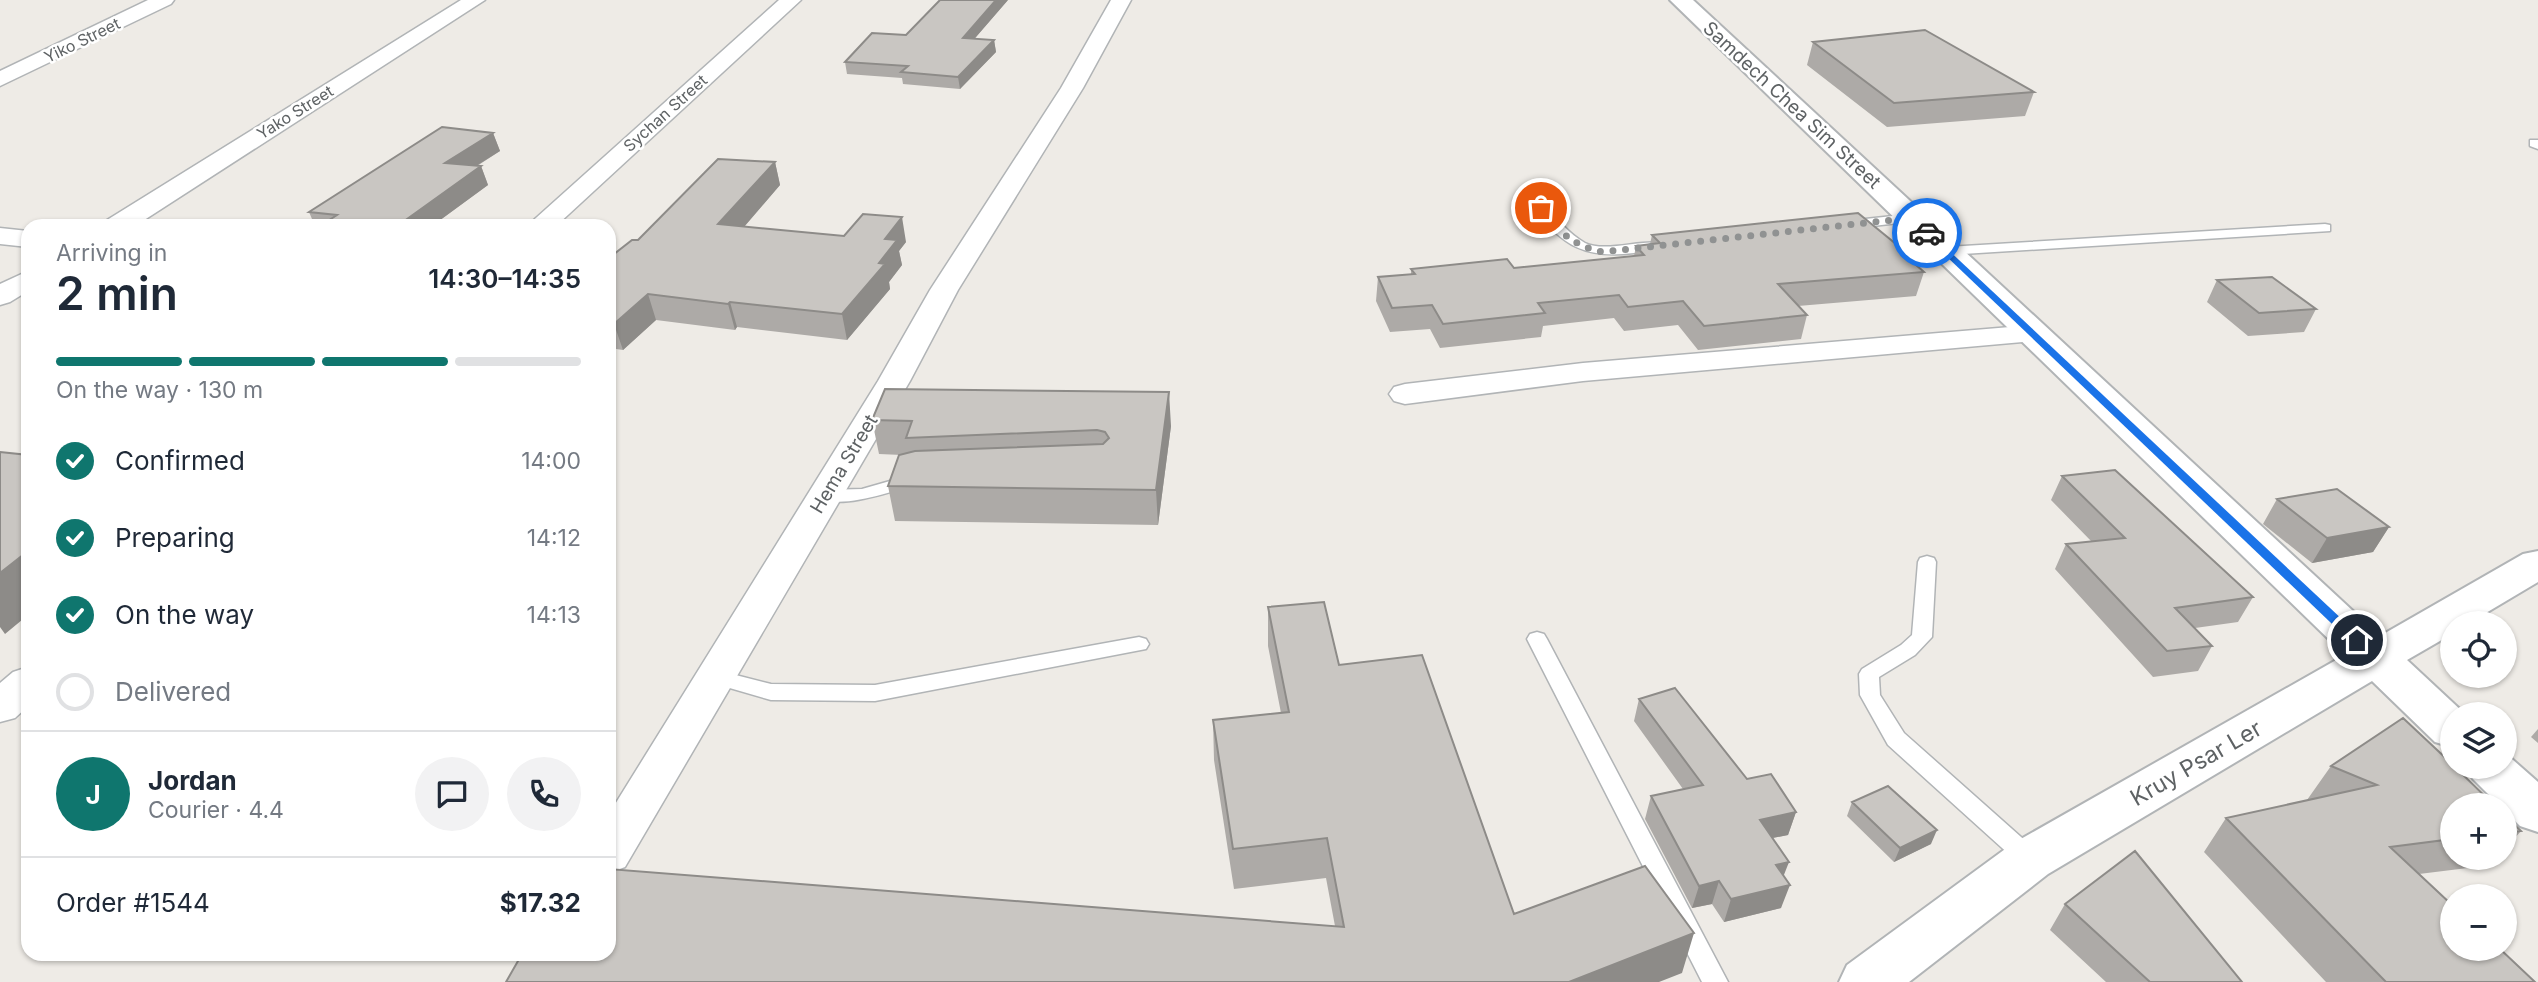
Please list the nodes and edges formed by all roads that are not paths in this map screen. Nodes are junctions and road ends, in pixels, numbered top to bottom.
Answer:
1 (164, 0) edge
2 (475, 0) edge
3 (790, 0) edge
4 (1121, 0) edge
5 (1681, 0) edge
6 (0, 79) edge
7 (1541, 208) dead end
8 (1911, 218) junction
9 (127, 219) edge
10 (548, 219) edge
11 (1828, 227) edge
12 (2325, 228) dead end
13 (0, 236) edge
14 (21, 238) edge
15 (1676, 244) edge
16 (1947, 251) junction
17 (21, 283) edge
18 (0, 296) edge
19 (2034, 334) junction
20 (1405, 394) dead end
21 (930, 477) edge
22 (826, 495) junction
23 (1927, 562) dead end
24 (2538, 564) edge
25 (1536, 639) dead end
26 (1139, 644) dead end
27 (2377, 659) junction
28 (716, 677) junction
29 (21, 688) edge
30 (0, 707) edge
31 (2440, 719) edge
32 (2504, 779) edge
33 (2538, 812) edge
34 (616, 842) edge
35 (2030, 859) junction
36 (1715, 982) edge
37 (1867, 982) edge

1 - 6 street, Yiko Street
2 - 9 street, Yako Street
3 - 10 street, Sychan Street
4 - 22 street, Hema Street
5 - 8 street, Samdech Chea Sim Street
7 - 15 lane
8 - 11 lane
8 - 16 street, Samdech Chea Sim Street
12 - 16 lane
13 - 14 street
16 - 19 street, Samdech Chea Sim Street
17 - 18 street
19 - 20 street
19 - 27 street, Samdech Chea Sim Street
21 - 22 lane
22 - 28 street, Hema Street
23 - 35 lane
24 - 27 street, Kruy Psar Ler
25 - 36 lane
26 - 28 lane
27 - 31 street, Samdech Chea Sim Street
27 - 35 street, Kruy Psar Ler
28 - 34 street, Hema Street
29 - 30 street
32 - 33 street
35 - 37 street, Kruy Psar Ler

